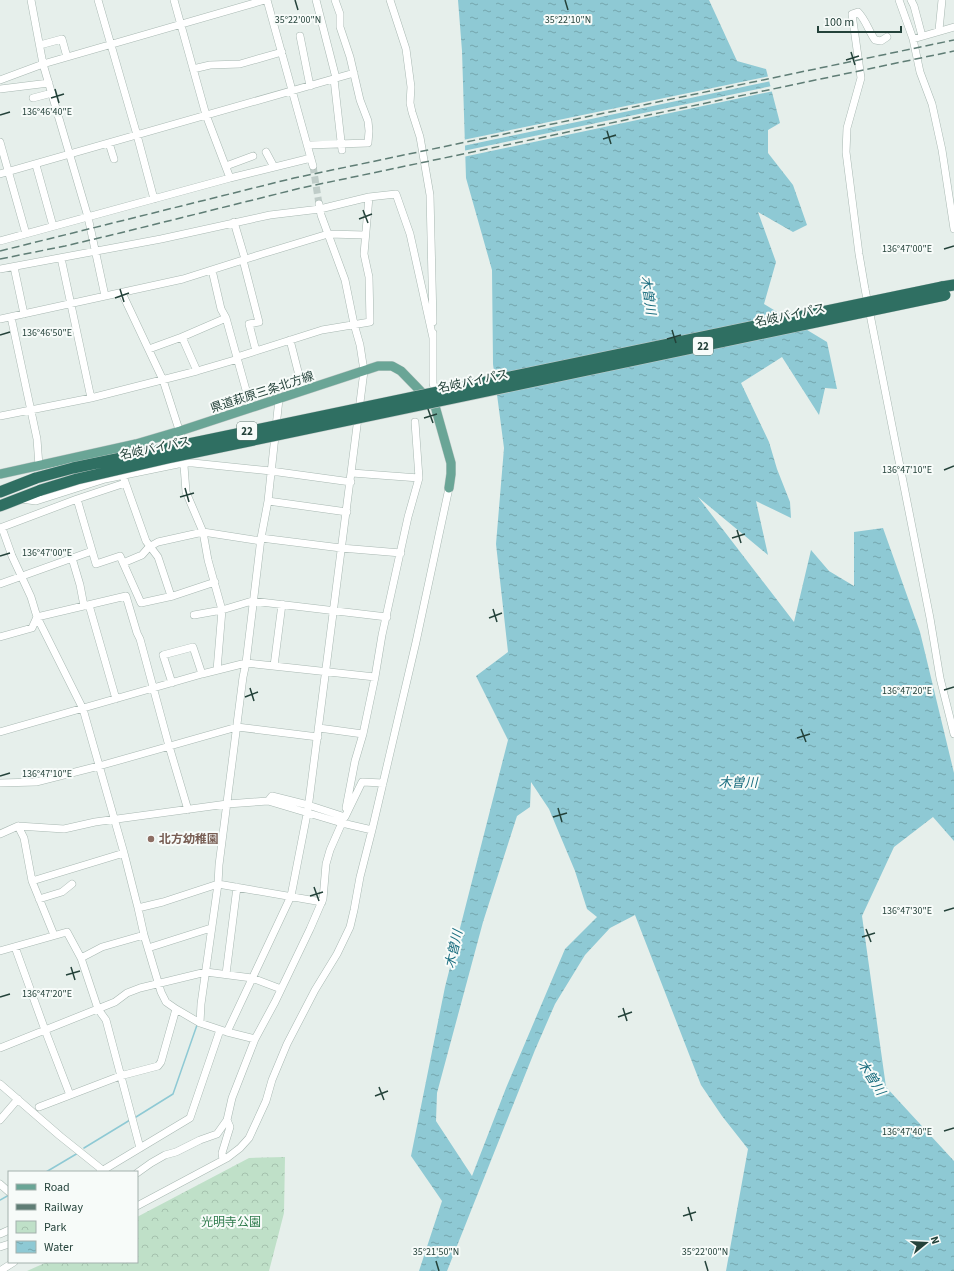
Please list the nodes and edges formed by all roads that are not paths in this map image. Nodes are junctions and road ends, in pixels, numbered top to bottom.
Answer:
1 (31, 0) edge
2 (98, 0) edge
3 (174, 0) edge
4 (266, 0) edge
5 (316, 0) edge
6 (335, 0) edge
7 (390, 0) edge
8 (899, 0) edge
9 (911, 0) edge
10 (942, 0) edge
11 (180, 24) junction
12 (954, 27) edge
13 (939, 30) junction
14 (300, 36) dead end
15 (922, 36) junction
16 (887, 37) dead end
17 (913, 39) junction
18 (111, 44) junction
19 (40, 46) junction
20 (282, 52) junction
21 (67, 57) junction
22 (43, 64) junction
23 (193, 69) junction
24 (354, 73) junction
25 (335, 79) junction
26 (0, 80) edge
27 (49, 83) junction
28 (310, 86) junction
29 (0, 89) edge
30 (292, 90) junction
31 (52, 93) junction
32 (33, 98) dead end
33 (206, 115) junction
34 (137, 135) junction
35 (0, 142) edge
36 (109, 142) junction
37 (308, 145) junction
38 (341, 147) junction
39 (266, 152) dead end
40 (69, 154) junction
41 (253, 156) dead end
42 (312, 158) junction
43 (114, 159) dead end
44 (36, 165) junction
45 (226, 166) junction
46 (313, 166) tunnel mouth
47 (274, 167) junction
48 (9, 172) junction
49 (0, 174) edge
50 (230, 178) junction
51 (369, 197) junction
52 (154, 199) junction
53 (319, 206) junction
54 (88, 217) junction
55 (234, 222) junction
56 (53, 226) junction
57 (954, 229) edge
58 (26, 234) junction
59 (328, 234) junction
60 (365, 235) junction
61 (0, 241) edge
62 (96, 252) junction
63 (61, 258) junction
64 (244, 260) junction
65 (14, 267) junction
66 (0, 269) edge
67 (212, 270) junction
68 (950, 288) edge
69 (122, 293) junction
70 (105, 296) junction
71 (72, 304) junction
72 (24, 314) junction
73 (11, 317) junction
74 (226, 318) junction
75 (0, 319) edge
76 (354, 324) junction
77 (182, 337) junction
78 (433, 338) junction
79 (290, 340) junction
80 (149, 349) junction
81 (256, 351) junction
82 (238, 358) junction
83 (197, 371) junction
84 (364, 371) junction
85 (163, 380) junction
86 (303, 391) junction
87 (92, 398) junction
88 (279, 399) junction
89 (435, 406) junction
90 (251, 408) junction
91 (31, 410) junction
92 (0, 416) edge
93 (415, 422) dead end
94 (180, 431) junction
95 (183, 463) junction
96 (39, 466) junction
97 (271, 471) junction
98 (352, 473) junction
99 (0, 474) edge
100 (122, 475) junction
101 (419, 478) junction
102 (351, 482) junction
103 (125, 483) junction
104 (449, 488) joint
105 (0, 492) edge
106 (19, 498) junction
107 (77, 499) junction
108 (268, 501) junction
109 (0, 506) edge
110 (347, 512) junction
111 (1, 528) edge
112 (203, 532) junction
113 (261, 539) junction
114 (149, 547) junction
115 (341, 548) junction
116 (92, 551) junction
117 (401, 553) junction
118 (72, 558) junction
119 (123, 563) junction
120 (22, 576) junction
121 (215, 582) junction
122 (0, 584) edge
123 (136, 594) junction
124 (126, 596) junction
125 (171, 596) junction
126 (252, 601) junction
127 (282, 604) junction
128 (86, 605) junction
129 (222, 610) junction
130 (333, 610) junction
131 (194, 615) dead end
132 (37, 617) junction
133 (387, 617) junction
134 (0, 637) edge
135 (246, 663) junction
136 (274, 666) junction
137 (217, 670) junction
138 (326, 673) junction
139 (202, 674) junction
140 (375, 678) junction
141 (172, 683) junction
142 (154, 688) junction
143 (116, 699) junction
144 (83, 709) junction
145 (237, 727) junction
146 (319, 728) junction
147 (0, 732) edge
148 (363, 734) junction
149 (954, 734) edge
150 (318, 737) junction
151 (169, 746) junction
152 (99, 766) junction
153 (0, 783) edge
154 (383, 783) junction
155 (268, 800) junction
156 (227, 804) junction
157 (188, 810) junction
158 (308, 812) junction
159 (114, 820) junction
160 (343, 821) junction
161 (18, 826) junction
162 (372, 830) junction
163 (0, 834) edge
164 (124, 853) junction
165 (32, 881) junction
166 (72, 884) dead end
167 (218, 884) junction
168 (238, 887) junction
169 (291, 896) junction
170 (39, 899) junction
171 (322, 902) junction
172 (138, 908) junction
173 (211, 928) junction
174 (54, 935) junction
175 (144, 935) junction
176 (15, 947) junction
177 (148, 948) junction
178 (0, 951) edge
179 (80, 958) junction
180 (206, 972) junction
181 (226, 974) junction
182 (252, 978) junction
183 (158, 985) junction
184 (281, 989) junction
185 (98, 1009) junction
186 (176, 1009) junction
187 (200, 1023) junction
188 (44, 1030) junction
189 (224, 1031) junction
190 (255, 1039) junction
191 (0, 1048) edge
192 (120, 1076) junction
193 (0, 1084) edge
194 (70, 1095) junction
195 (18, 1099) junction
196 (39, 1107) dead end
197 (0, 1120) edge
198 (227, 1120) junction
199 (140, 1148) junction
200 (223, 1160) junction
201 (103, 1171) edge
202 (138, 1172) edge
203 (0, 1184) edge
204 (8, 1191) edge
205 (138, 1205) edge
206 (12, 1263) edge
207 (0, 1271) edge

1 - 19 street
2 - 18 street
3 - 11 street
4 - 11 street
4 - 20 street
5 - 25 street
6 - 24 street
7 - 78 street
8 - 17 street
9 - 15 street
10 - 13 street
11 - 18 street
11 - 23 street
12 - 13 street
13 - 15 street
14 - 28 street
15 - 17 street
16 - 149 street
17 - 57 street
18 - 21 street
18 - 34 street
19 - 21 street
19 - 22 street
20 - 23 street
20 - 30 street
21 - 22 street
22 - 26 street
22 - 27 street
23 - 33 street
24 - 25 street
24 - 38 street
25 - 28 street
25 - 38 street
27 - 29 street
27 - 31 street
28 - 30 street
30 - 33 street
30 - 37 street
31 - 32 street
31 - 40 street
33 - 34 street
33 - 45 street
34 - 36 street
34 - 52 street
35 - 48 street
36 - 40 street
36 - 43 street
37 - 38 street
37 - 42 street
39 - 47 street
40 - 44 street
40 - 54 street
41 - 45 street
42 - 46 street
42 - 47 street
44 - 48 street
44 - 56 street
45 - 50 street
47 - 50 street
48 - 49 street
48 - 58 street
50 - 52 street
51 - 53 street
51 - 60 street
51 - 78 street
52 - 54 street
53 - 55 street
53 - 59 street
54 - 56 street
54 - 62 street
55 - 62 street
55 - 64 street
56 - 58 street
58 - 61 street
59 - 60 street
59 - 64 street
59 - 76 street
60 - 76 street
62 - 63 street
62 - 70 street
63 - 65 street
63 - 71 street
64 - 67 street
64 - 81 street
65 - 66 street
65 - 72 street
67 - 69 street
67 - 74 street
68 - 105 highway, 名岐バイパス / 22, bridge
68 - 106 highway, 名岐バイパス / 22, bridge
69 - 70 street
69 - 80 street
70 - 71 street
71 - 72 street
71 - 87 street
72 - 73 street
73 - 75 street
73 - 91 street
74 - 77 street
74 - 82 street
76 - 79 street
76 - 84 street
77 - 80 street
77 - 83 street
78 - 89 street
79 - 81 street
79 - 86 street
80 - 85 street
81 - 82 street
82 - 83 street
82 - 90 street
83 - 85 street
84 - 86 main road, 県道萩原三条北方線
84 - 89 main road, 県道萩原三条北方線
84 - 98 street
85 - 87 street
85 - 94 street
86 - 88 main road, 県道萩原三条北方線
87 - 91 street
88 - 90 main road, 県道萩原三条北方線
88 - 97 street
89 - 104 main road, 県道萩原三条北方線
90 - 94 main road, 県道萩原三条北方線
91 - 92 street
91 - 96 street
93 - 101 street
94 - 95 street
94 - 96 main road, 県道萩原三条北方線
95 - 97 street
95 - 100 street
95 - 112 street
96 - 99 main road, 県道萩原三条北方線
97 - 102 street
97 - 108 street
98 - 101 street
98 - 102 street
100 - 103 street
100 - 106 street
101 - 117 street
102 - 110 street
103 - 107 street
103 - 114 street
104 - 154 street
106 - 109 highway, 名岐バイパス / 22
107 - 111 street
107 - 116 street
108 - 110 street
108 - 113 street
110 - 115 street
111 - 120 street
112 - 113 street
112 - 114 street
112 - 121 street
113 - 115 street
113 - 126 street
114 - 119 street
114 - 125 street
115 - 117 street
115 - 130 street
116 - 118 street
116 - 119 street
117 - 133 street
118 - 120 street
118 - 128 street
119 - 123 street
120 - 122 street
120 - 132 street
121 - 125 street
121 - 129 street
123 - 124 street
123 - 125 street
124 - 128 street
124 - 142 street
126 - 127 street
126 - 129 street
126 - 135 street
127 - 130 street
127 - 136 street
128 - 132 street
128 - 143 street
129 - 131 street
129 - 137 street
130 - 133 street
130 - 138 street
132 - 134 street
132 - 144 street
133 - 140 street
135 - 136 street
135 - 137 street
135 - 145 street
136 - 138 street
137 - 139 street
138 - 140 street
138 - 146 street
139 - 141 street
139 - 141 street
140 - 148 street
141 - 142 street
142 - 143 street
142 - 151 street
143 - 144 street
144 - 147 street
144 - 152 street
145 - 150 street
145 - 151 street
145 - 156 street
146 - 148 street
146 - 150 street
148 - 160 street
150 - 158 street
151 - 152 street
151 - 157 street
152 - 153 street
152 - 159 street
154 - 160 street
154 - 162 street
155 - 156 street
155 - 158 street
155 - 158 street
155 - 162 street
156 - 157 street
156 - 167 street
157 - 159 street
158 - 160 street
158 - 169 street
159 - 161 street
159 - 164 street
160 - 171 street
161 - 163 street
161 - 165 street
162 - 200 street
164 - 165 street
164 - 172 street
165 - 170 street
166 - 170 street
167 - 168 street
167 - 172 street
167 - 173 street
168 - 169 street
168 - 181 street
169 - 171 street
169 - 182 street
170 - 174 street
171 - 184 street
172 - 175 street
173 - 177 street
173 - 180 street
174 - 176 street
174 - 179 street
175 - 177 street
175 - 179 street
176 - 178 street
176 - 188 street
177 - 183 street
179 - 185 street
180 - 181 street
180 - 183 street
180 - 187 street
181 - 182 street
182 - 184 street
182 - 189 street
183 - 185 street
183 - 186 street
184 - 190 street
185 - 188 street
185 - 192 street
186 - 187 street
186 - 192 street
187 - 189 street
188 - 191 street
188 - 194 street
189 - 190 street
189 - 199 street
190 - 198 street
192 - 194 street
192 - 199 street
193 - 195 street
194 - 196 street
195 - 197 street
195 - 201 street
198 - 200 street
198 - 202 street
199 - 201 street
200 - 205 street
203 - 204 street
206 - 207 street

